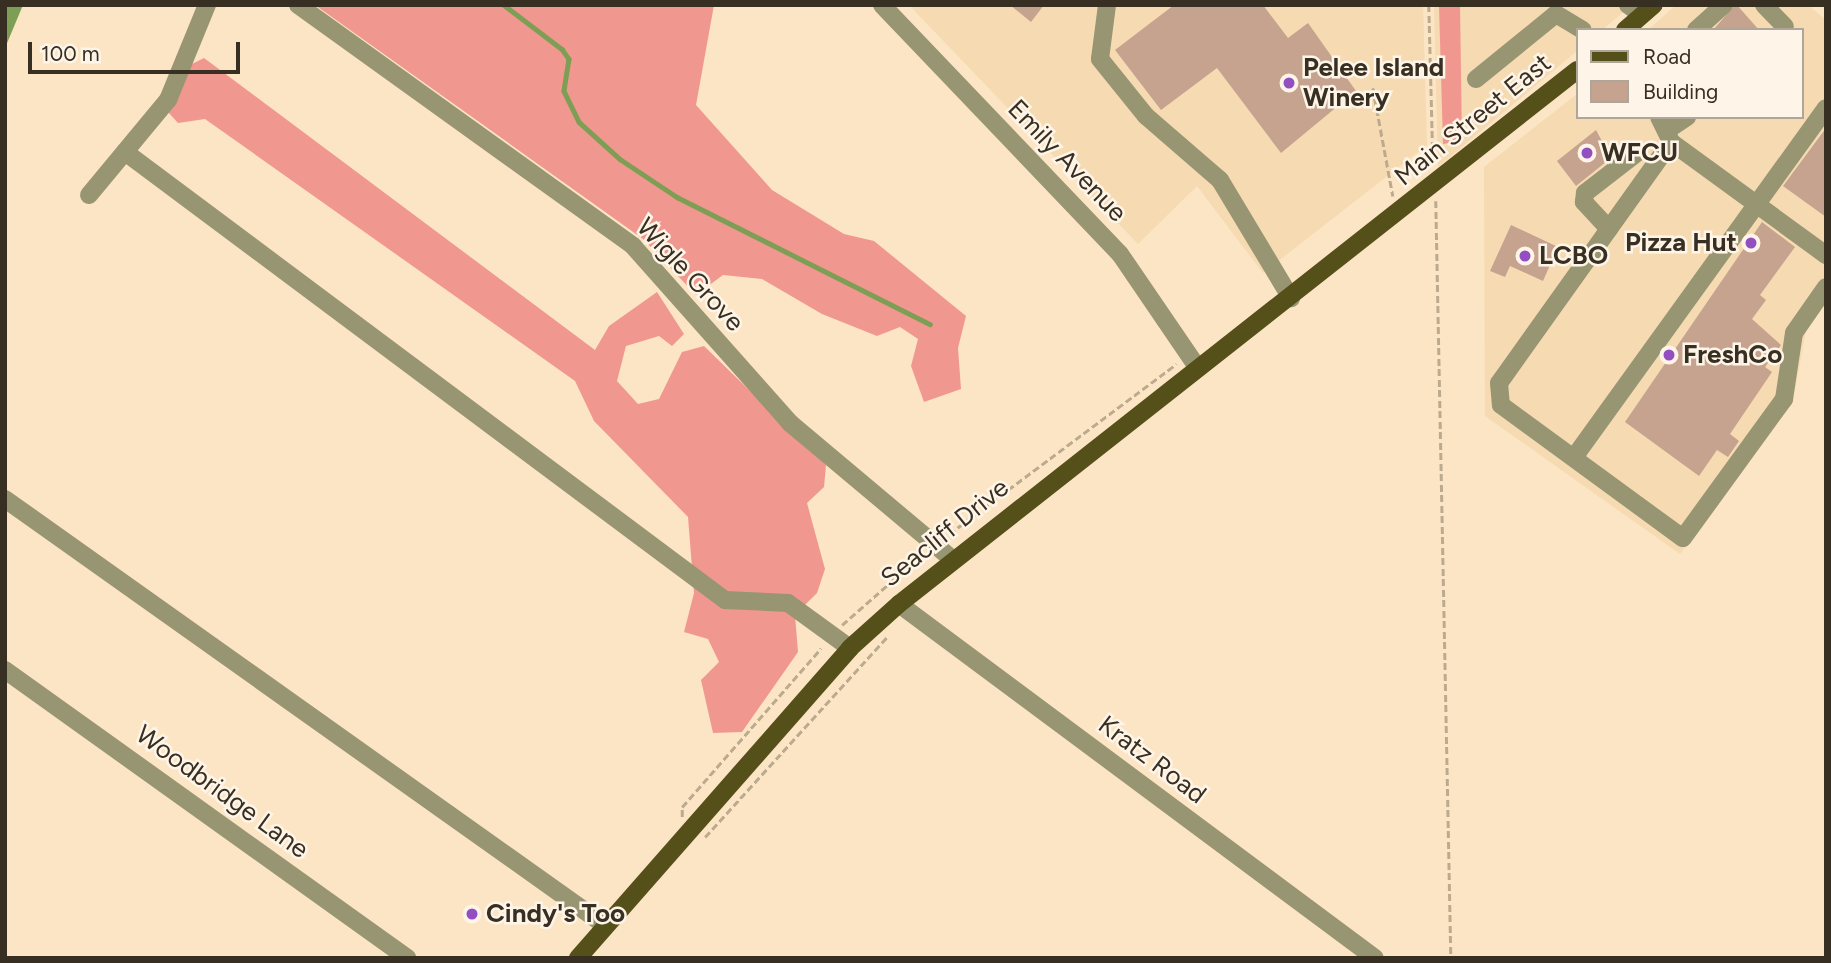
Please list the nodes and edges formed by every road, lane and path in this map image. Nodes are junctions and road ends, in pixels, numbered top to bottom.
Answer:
1 (207, 5) edge
2 (298, 5) edge
3 (882, 5) edge
4 (1107, 5) edge
5 (1429, 5) edge
6 (1724, 5) edge
7 (1765, 5) edge
8 (1781, 5) edge
9 (1642, 9) edge
10 (1579, 28) edge
11 (1627, 28) edge
12 (1698, 28) edge
13 (1782, 28) edge
14 (1783, 28) edge
15 (1576, 71) edge
16 (1476, 79) dead end
17 (1373, 88) dead end
18 (1826, 108) edge
19 (1684, 119) edge
20 (1666, 129) edge
21 (125, 152) junction
22 (1637, 153) dead end
23 (1435, 184) junction
24 (89, 195) dead end
25 (1755, 203) junction
26 (1402, 211) junction
27 (1609, 229) junction
28 (1826, 255) edge
29 (1826, 287) edge
30 (1291, 298) junction
31 (1197, 368) junction
32 (1575, 456) junction
33 (5, 499) edge
34 (951, 558) junction
35 (899, 604) junction
36 (850, 648) junction
37 (5, 670) edge
38 (682, 841) junction
39 (606, 926) junction
40 (407, 958) edge
41 (578, 958) edge
42 (1375, 958) edge
43 (1451, 958) edge

1 - 21 street
2 - 34 street, Wigle Grove
3 - 31 street, Emily Avenue
4 - 30 street
5 - 23 path
6 - 12 street
7 - 13 street
8 - 14 street
9 - 11 main road
10 - 16 street
15 - 23 main road, Main Street East
17 - 26 path
18 - 25 street
19 - 20 street
20 - 25 street
20 - 27 street
21 - 24 street
21 - 36 street
22 - 27 street
23 - 26 main road, Main Street East
23 - 43 path
25 - 28 street
25 - 32 street
26 - 30 main road, Seacliff Drive
27 - 32 street
29 - 32 street
30 - 31 main road, Seacliff Drive
31 - 34 main road, Seacliff Drive
33 - 39 street
34 - 35 main road, Seacliff Drive
35 - 36 main road, Seacliff Drive
35 - 38 path
35 - 42 street, Kratz Road
36 - 38 main road, Seacliff Drive
37 - 40 street, Woodbridge Lane
38 - 39 main road, Seacliff Drive
39 - 41 main road, Seacliff Drive

